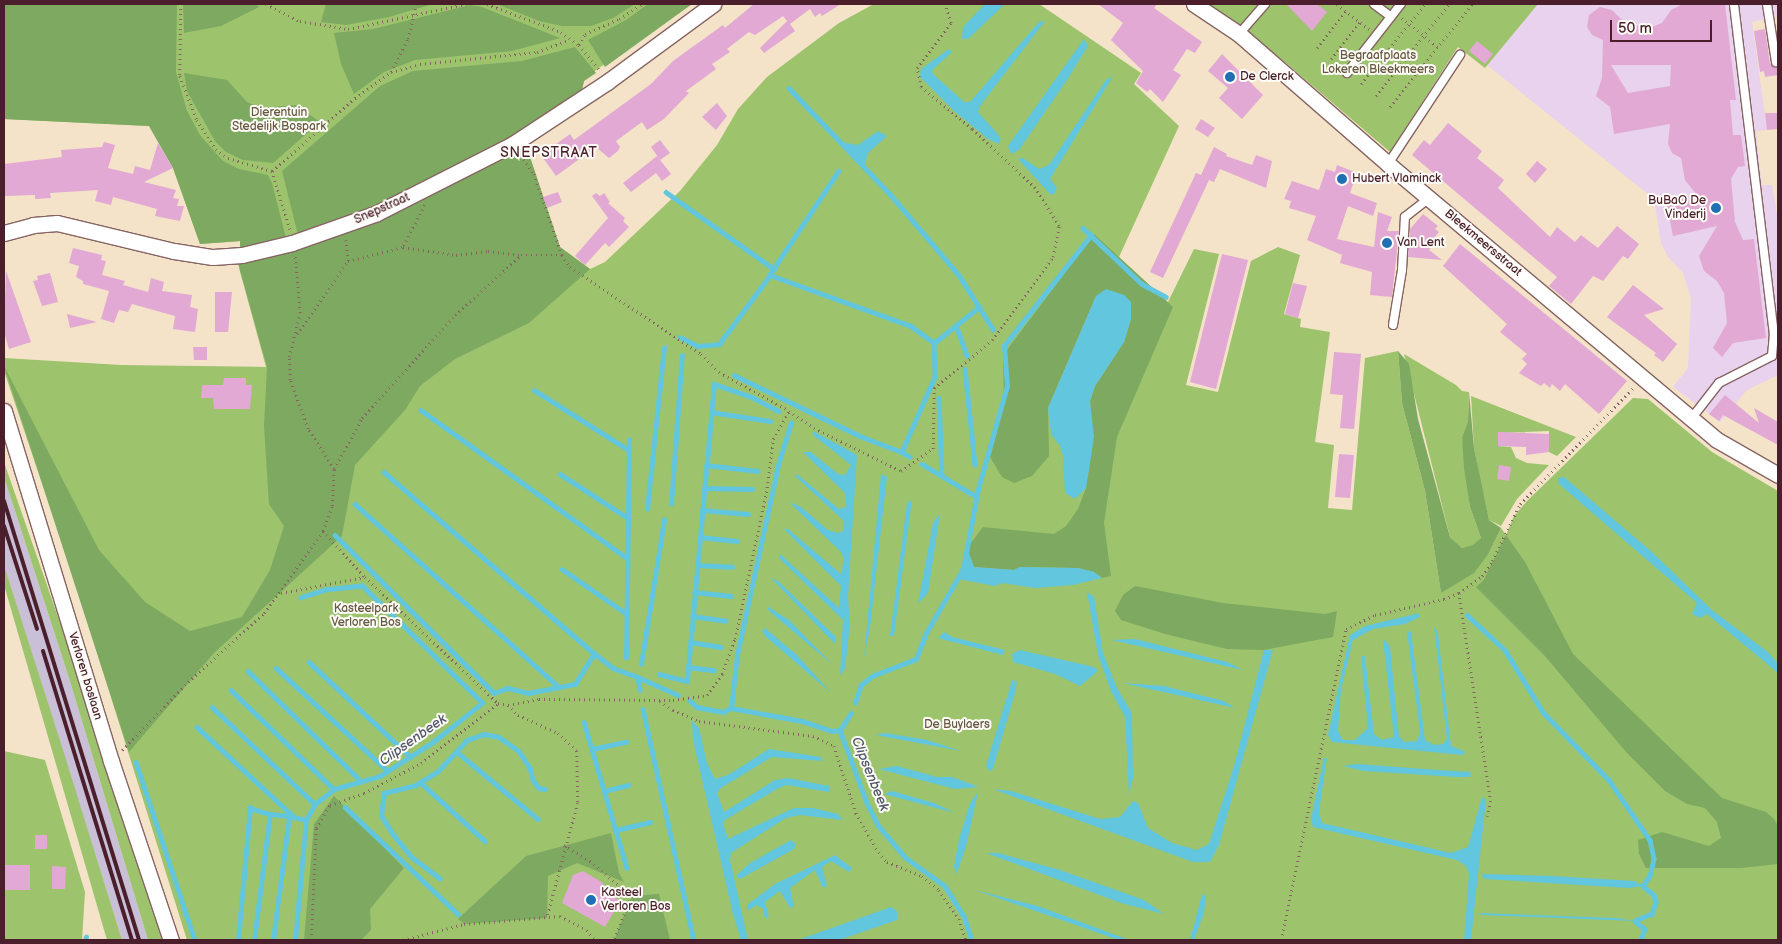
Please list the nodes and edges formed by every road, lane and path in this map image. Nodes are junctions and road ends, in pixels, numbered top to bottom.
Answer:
1 (181, 4) edge
2 (266, 4) edge
3 (416, 4) edge
4 (466, 4) edge
5 (487, 4) edge
6 (642, 4) edge
7 (713, 4) edge
8 (945, 4) edge
9 (1194, 4) edge
10 (1265, 4) edge
11 (1336, 4) edge
12 (1374, 4) edge
13 (1401, 4) edge
14 (1425, 4) edge
15 (1448, 4) edge
16 (1472, 4) edge
17 (1734, 4) edge
18 (1767, 4) edge
19 (1346, 11) junction
20 (414, 15) junction
21 (1393, 15) junction
22 (1360, 22) junction
23 (1409, 24) junction
24 (1239, 34) junction
25 (1376, 35) junction
26 (1424, 35) junction
27 (569, 40) junction
28 (579, 45) junction
29 (1438, 47) junction
30 (1316, 48) dead end
31 (1460, 55) dead end
32 (1331, 60) dead end
33 (1776, 62) dead end
34 (391, 72) junction
35 (1347, 73) dead end
36 (607, 82) junction
37 (1361, 84) dead end
38 (1376, 96) dead end
39 (1390, 107) dead end
40 (513, 144) junction
41 (1388, 164) junction
42 (272, 171) junction
43 (436, 184) junction
44 (1429, 198) junction
45 (340, 228) junction
46 (4, 233) edge
47 (292, 243) junction
48 (404, 247) junction
49 (521, 255) junction
50 (562, 255) junction
51 (348, 261) junction
52 (1393, 325) dead end
53 (296, 335) junction
54 (1644, 377) junction
55 (788, 410) junction
56 (4, 411) edge
57 (1691, 419) junction
58 (334, 469) junction
59 (1778, 475) edge
60 (323, 531) junction
61 (364, 577) junction
62 (279, 593) junction
63 (1459, 593) junction
64 (659, 700) junction
65 (498, 703) junction
66 (508, 705) junction
67 (111, 761) junction
68 (1487, 817) dead end
69 (564, 845) junction
70 (546, 918) junction
71 (171, 940) edge
72 (311, 940) edge
73 (403, 940) edge
74 (595, 940) edge
75 (614, 940) edge
76 (966, 940) edge
77 (1281, 940) edge

1 - 42 path
2 - 20 path
3 - 20 path
4 - 20 path
5 - 27 path
6 - 28 path
7 - 36 street, Snepstraat
8 - 55 path
9 - 24 street, Bleekmeersstraat
10 - 24 lane
11 - 19 path
12 - 21 lane
13 - 21 lane
14 - 23 path
15 - 26 path
16 - 29 path
17 - 57 lane
18 - 33 lane
19 - 22 path
19 - 30 path
20 - 34 path
21 - 23 path
21 - 25 lane
22 - 25 path
22 - 32 path
23 - 26 path
23 - 37 path
24 - 41 street, Bleekmeersstraat
25 - 35 lane
26 - 29 path
26 - 38 path
27 - 28 path
27 - 34 path
28 - 36 path
29 - 39 path
31 - 41 lane
34 - 42 path
36 - 40 street, Snepstraat
40 - 43 street, Snepstraat
40 - 50 path
41 - 44 street, Bleekmeersstraat
42 - 47 path
43 - 45 street, Snepstraat
43 - 48 path
44 - 52 lane
44 - 54 street, Bleekmeersstraat
45 - 47 street, Snepstraat
45 - 51 path
46 - 47 street, Snepstraat
47 - 53 path
48 - 49 path
48 - 51 path
49 - 50 path
49 - 58 path
50 - 55 path
51 - 53 path
53 - 58 path
54 - 57 street, Bleekmeersstraat
54 - 63 path
55 - 64 path
56 - 67 street, Verloren boslaan
57 - 59 street, Bleekmeersstraat
58 - 60 path
60 - 61 path
60 - 62 path
61 - 62 path
61 - 65 path
62 - 67 path
63 - 68 path
63 - 77 path
64 - 66 path
64 - 76 path
65 - 66 path
65 - 72 path
66 - 69 path
67 - 71 street, Verloren boslaan
69 - 70 path
69 - 75 path
70 - 73 path
70 - 74 path

